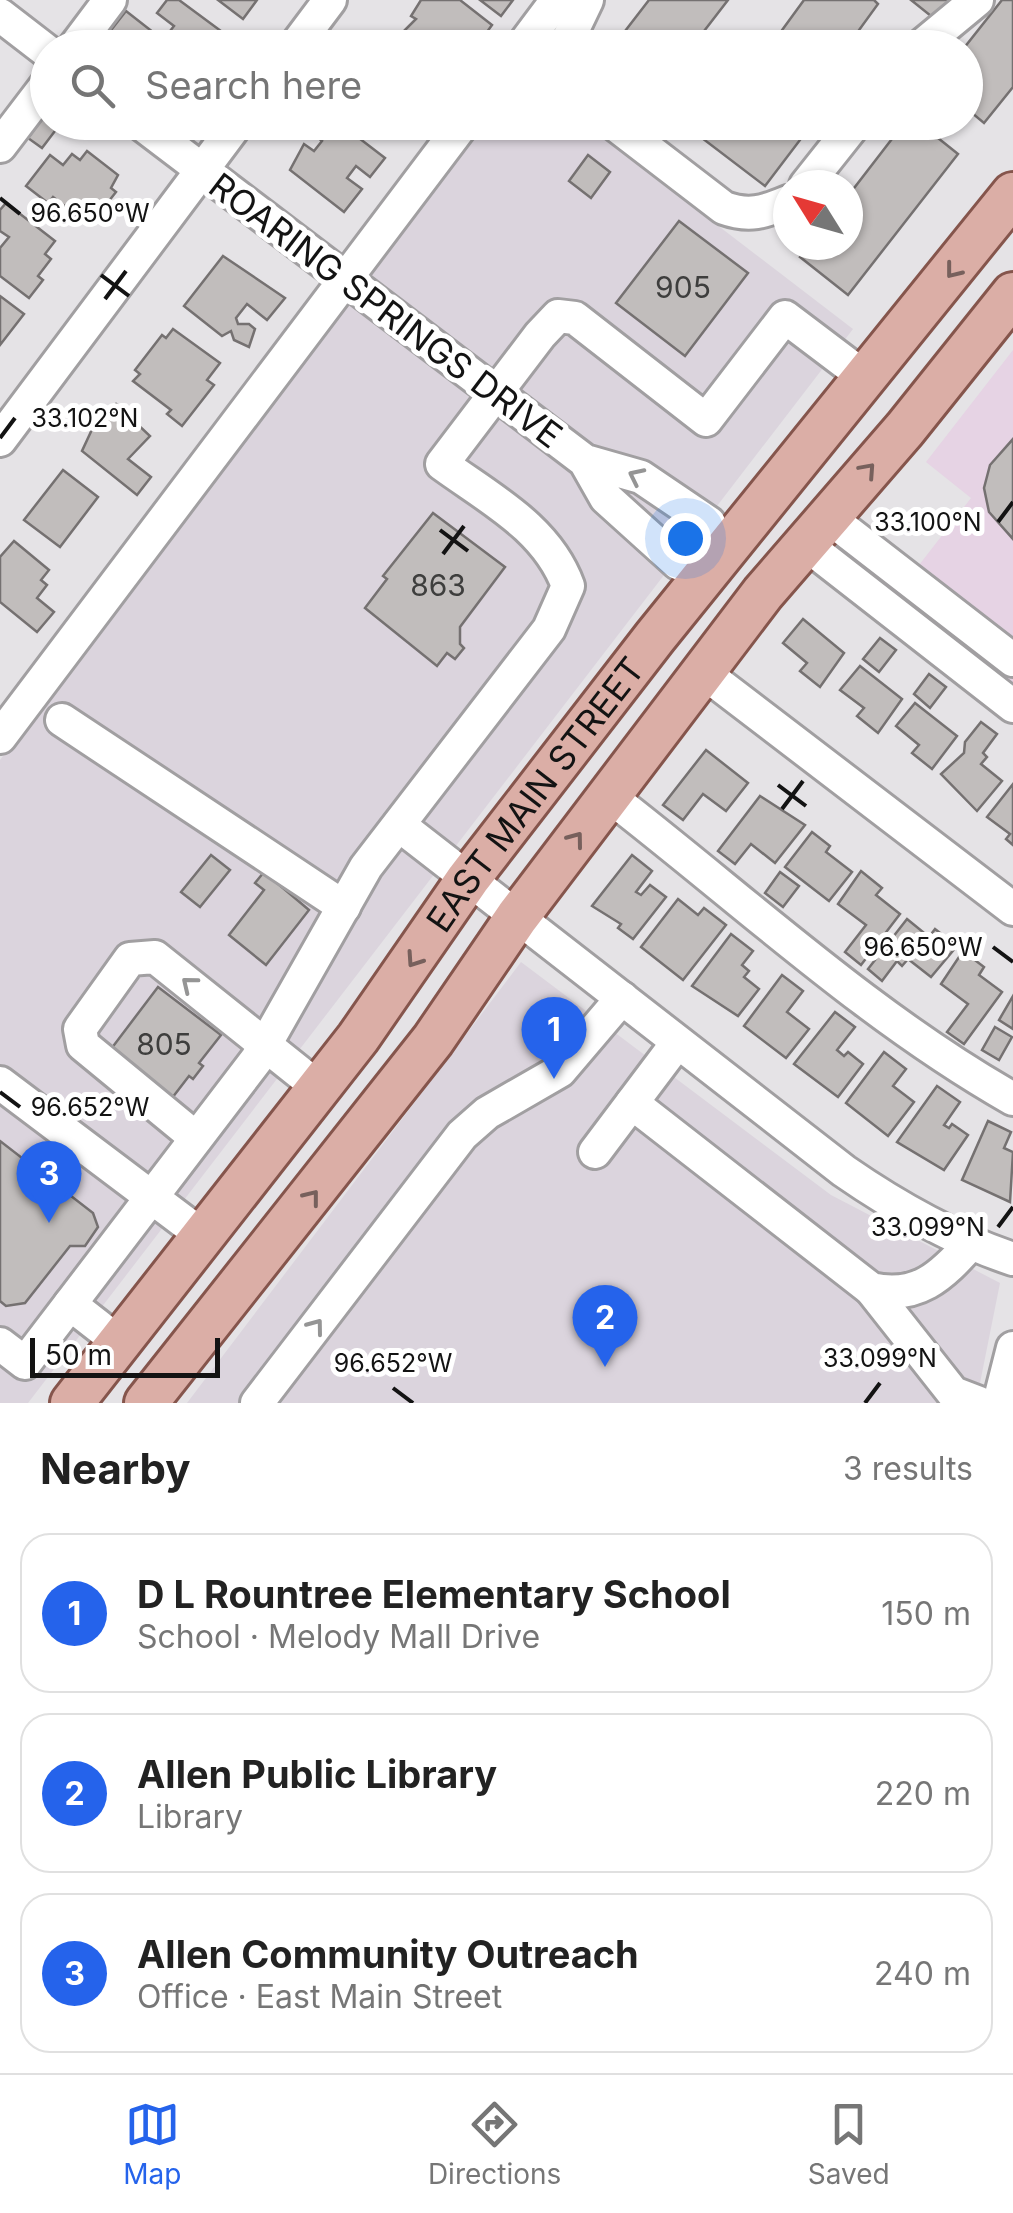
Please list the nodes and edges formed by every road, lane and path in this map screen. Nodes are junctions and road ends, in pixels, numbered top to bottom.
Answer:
1 (110, 0) edge
2 (330, 0) edge
3 (556, 0) edge
4 (586, 0) edge
5 (977, 0) edge
6 (0, 16) edge
7 (88, 30) edge
8 (308, 30) edge
9 (534, 30) edge
10 (572, 30) edge
11 (941, 30) edge
12 (30, 38) edge
13 (30, 107) edge
14 (162, 140) edge
15 (225, 140) edge
16 (450, 140) edge
17 (635, 140) edge
18 (842, 140) edge
19 (0, 146) edge
20 (818, 170) edge
21 (202, 171) junction
22 (1013, 194) edge
23 (773, 208) edge
24 (346, 279) junction
25 (1013, 294) edge
26 (868, 378) junction
27 (496, 393) junction
28 (0, 440) edge
29 (586, 460) junction
30 (815, 530) junction
31 (717, 558) junction
32 (763, 593) junction
33 (1013, 660) edge
34 (703, 672) junction
35 (1013, 706) edge
36 (62, 720) dead end
37 (0, 737) edge
38 (609, 796) junction
39 (399, 824) junction
40 (468, 879) junction
41 (344, 907) junction
42 (1013, 909) edge
43 (517, 916) junction
44 (622, 998) junction
45 (678, 1043) junction
46 (265, 1045) junction
47 (0, 1082) edge
48 (319, 1088) junction
49 (1013, 1100) edge
50 (632, 1103) junction
51 (196, 1138) junction
52 (595, 1152) dead end
53 (152, 1197) junction
54 (204, 1236) junction
55 (971, 1243) junction
56 (1013, 1259) edge
57 (252, 1274) junction
58 (870, 1289) junction
59 (70, 1304) junction
60 (120, 1343) junction
61 (0, 1344) edge
62 (1013, 1348) edge
63 (72, 1403) edge
64 (146, 1403) edge
65 (257, 1403) edge
66 (979, 1403) edge
67 (999, 1403) edge

1 - 7 street
2 - 8 street
3 - 9 street
4 - 10 street
5 - 11 street
6 - 12 street
13 - 19 street
14 - 21 street, ROARING SPRINGS DRIVE
15 - 21 street
16 - 24 street
17 - 23 street
18 - 20 street
21 - 24 street, ROARING SPRINGS DRIVE
21 - 28 street
22 -> 26 main road, EAST MAIN STREET
24 - 27 street, ROARING SPRINGS DRIVE
24 - 37 street
30 -> 25 main road, EAST MAIN STREET
26 - 27 street
26 - 31 main road, EAST MAIN STREET
27 - 29 street, ROARING SPRINGS DRIVE
27 - 39 street
31 -> 29 street, ROARING SPRINGS DRIVE
29 - 31 street, ROARING SPRINGS DRIVE
30 - 32 main road, EAST MAIN STREET
30 - 33 street
30 - 35 street
31 - 32 main road
31 - 40 main road, EAST MAIN STREET
32 - 34 main road, EAST MAIN STREET
34 - 38 main road, EAST MAIN STREET
34 - 42 street
36 - 41 street
43 -> 38 main road, EAST MAIN STREET
38 - 49 street
39 - 40 street
39 - 41 street
40 - 43 street
40 -> 48 main road, EAST MAIN STREET
41 - 46 street
43 - 44 street
57 -> 43 main road, EAST MAIN STREET
44 - 45 street
65 -> 44 street
45 - 50 street
45 - 55 street
46 - 48 street
46 - 51 street
46 -> 51 street
47 - 53 street
48 - 54 main road, EAST MAIN STREET
50 - 52 street
50 - 58 street
51 - 53 street
53 - 54 street
53 - 59 street
54 - 57 main road
54 - 60 main road, EAST MAIN STREET
55 - 56 street
55 - 58 street
57 - 64 main road, EAST MAIN STREET
58 - 66 street
59 - 60 street
59 - 61 street
60 - 63 main road, EAST MAIN STREET
62 - 67 street

